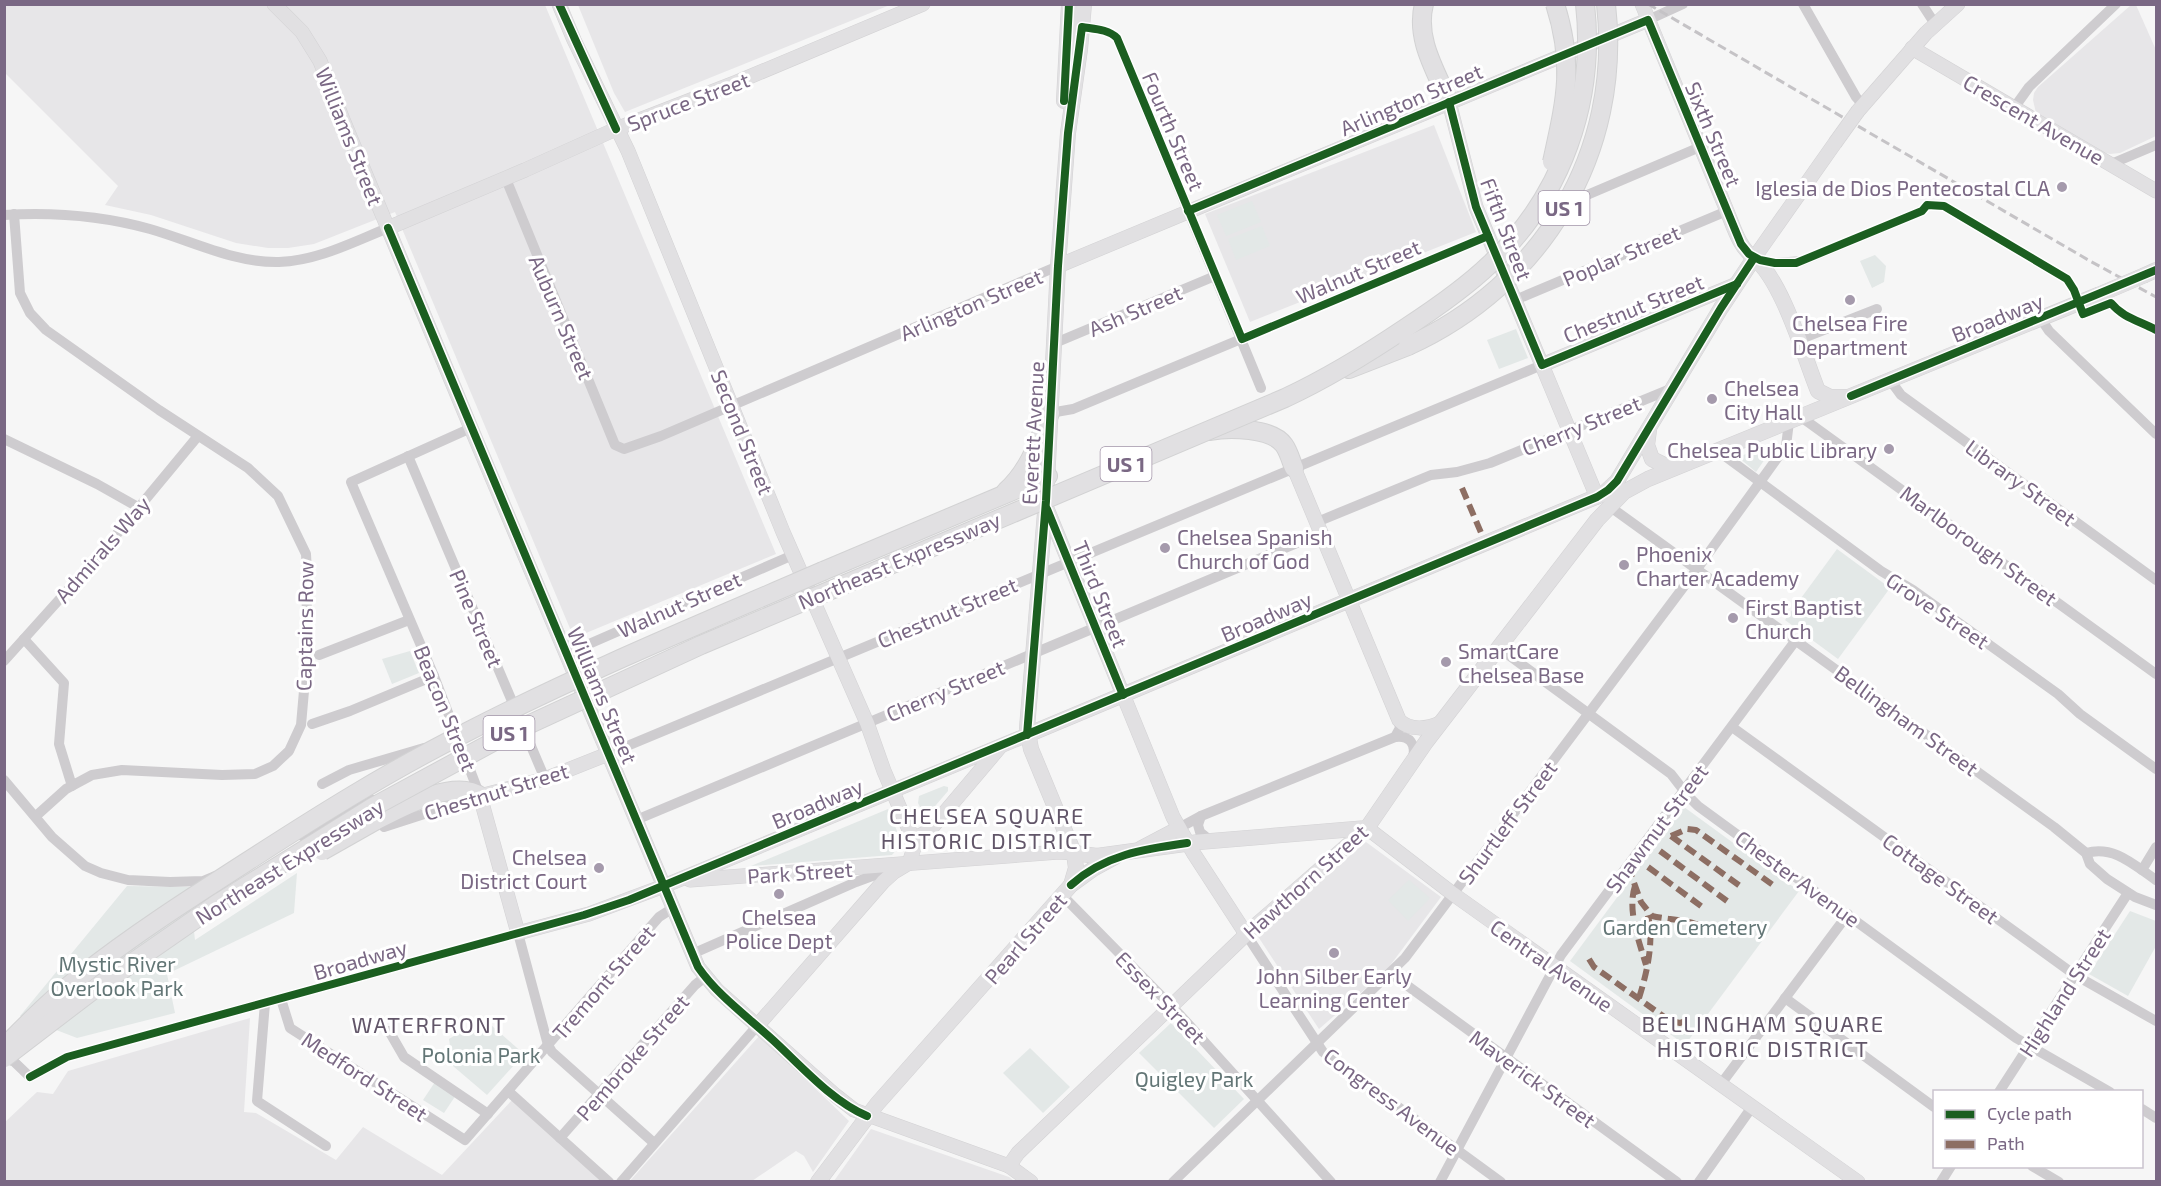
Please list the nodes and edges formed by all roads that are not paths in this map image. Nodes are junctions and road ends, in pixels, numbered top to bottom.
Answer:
1 (274, 4) edge
2 (559, 4) edge
3 (923, 4) edge
4 (1069, 4) edge
5 (1084, 4) edge
6 (1424, 4) edge
7 (1555, 4) edge
8 (1585, 4) edge
9 (1606, 4) edge
10 (1642, 4) edge
11 (1683, 4) edge
12 (1803, 4) edge
13 (1922, 4) edge
14 (1958, 4) edge
15 (2116, 4) edge
16 (1648, 20) junction
17 (1935, 24) junction
18 (1075, 26) junction
19 (1912, 48) junction
20 (1449, 102) junction
21 (1861, 108) junction
22 (2014, 108) junction
23 (616, 129) junction
24 (2157, 145) edge
25 (1700, 147) junction
26 (2111, 164) junction
27 (506, 178) junction
28 (2157, 191) edge
29 (1545, 195) junction
30 (1580, 198) dead end
31 (1188, 211) junction
32 (1727, 211) junction
33 (1922, 211) dead end
34 (9, 215) edge
35 (388, 228) junction
36 (1488, 236) junction
37 (1755, 258) junction
38 (1058, 266) junction
39 (2151, 273) edge
40 (1215, 276) junction
41 (1737, 284) junction
42 (1515, 300) junction
43 (1877, 309) dead end
44 (2041, 319) junction
45 (1242, 339) junction
46 (1798, 340) junction
47 (1054, 344) junction
48 (1542, 365) junction
49 (1890, 380) junction
50 (1261, 388) dead end
51 (1673, 388) junction
52 (1818, 391) junction
53 (1851, 396) junction
54 (733, 405) junction
55 (1050, 412) junction
56 (1795, 419) junction
57 (1649, 427) junction
58 (471, 428) junction
59 (1570, 430) junction
60 (2157, 434) edge
61 (198, 436) junction
62 (1191, 437) junction
63 (4, 440) edge
64 (624, 449) joint
65 (1718, 451) junction
66 (408, 456) junction
67 (1686, 464) junction
68 (1294, 468) junction
69 (1048, 476) junction
70 (1760, 482) junction
71 (1603, 502) junction
72 (986, 503) junction
73 (1046, 506) junction
74 (138, 507) junction
75 (1319, 527) junction
76 (793, 555) junction
77 (1068, 562) junction
78 (1697, 569) junction
79 (1040, 574) junction
80 (2157, 580) edge
81 (1349, 600) junction
82 (409, 620) junction
83 (1095, 627) junction
84 (24, 639) junction
85 (1796, 640) junction
86 (1499, 648) junction
87 (1033, 653) junction
88 (566, 654) junction
89 (319, 655) dead end
90 (838, 658) junction
91 (4, 661) edge
92 (2157, 674) edge
93 (434, 676) junction
94 (1123, 695) junction
95 (585, 698) junction
96 (1588, 713) junction
97 (1398, 718) junction
98 (867, 723) junction
99 (1440, 723) junction
100 (312, 724) dead end
101 (1732, 727) junction
102 (1027, 735) junction
103 (458, 736) junction
104 (1395, 737) junction
105 (1001, 745) junction
106 (463, 749) junction
107 (608, 754) junction
108 (1410, 764) junction
109 (2157, 769) edge
110 (545, 779) junction
111 (4, 780) edge
112 (322, 784) dead end
113 (72, 786) junction
114 (893, 790) junction
115 (1684, 791) junction
116 (480, 796) junction
117 (36, 816) junction
118 (1201, 816) junction
119 (636, 820) junction
120 (1179, 828) junction
121 (1367, 828) junction
122 (913, 839) junction
123 (1211, 841) junction
124 (1187, 843) junction
125 (2157, 847) edge
126 (1135, 850) junction
127 (1074, 853) junction
128 (2086, 853) junction
129 (734, 857) junction
130 (909, 863) junction
131 (2142, 870) junction
132 (740, 876) junction
133 (2157, 880) edge
134 (664, 886) junction
135 (1066, 890) junction
136 (2128, 893) junction
137 (1453, 894) junction
138 (2157, 905) edge
139 (673, 908) junction
140 (1848, 914) junction
141 (518, 933) junction
142 (1246, 934) junction
143 (692, 954) junction
144 (1555, 966) junction
145 (1390, 973) junction
146 (2075, 975) junction
147 (705, 977) junction
148 (1785, 998) junction
149 (282, 999) junction
150 (266, 1003) junction
151 (1170, 1006) junction
152 (2157, 1021) edge
153 (758, 1026) junction
154 (389, 1031) dead end
155 (1317, 1044) junction
156 (548, 1045) junction
157 (2029, 1046) junction
158 (4, 1047) edge
159 (4, 1052) edge
160 (4, 1058) edge
161 (1506, 1059) junction
162 (4, 1064) edge
163 (1721, 1084) junction
164 (2000, 1090) edge
165 (2106, 1090) edge
166 (508, 1091) junction
167 (599, 1093) junction
168 (1257, 1100) junction
169 (1933, 1106) edge
170 (1752, 1107) junction
171 (2143, 1110) edge
172 (488, 1114) junction
173 (867, 1116) junction
174 (2157, 1118) edge
175 (560, 1138) junction
176 (465, 1140) joint
177 (654, 1143) junction
178 (326, 1146) dead end
179 (1457, 1150) junction
180 (1009, 1166) junction
181 (1950, 1168) edge
182 (2034, 1168) edge
183 (1179, 1180) edge
184 (609, 1182) edge
185 (621, 1182) edge
186 (818, 1182) edge
187 (1031, 1182) edge
188 (1331, 1182) edge
189 (1440, 1182) edge
190 (1501, 1182) edge
191 (1677, 1182) edge
192 (1699, 1182) edge
193 (1858, 1182) edge
194 (1941, 1182) edge
195 (2059, 1182) edge

1 - 35 street, Williams Street
2 - 23 street, Second Street
3 - 23 street, Spruce Street
4 - 18 main road, Everett Avenue
5 - 18 main road, Everett Avenue
6 - 20 highway
7 - 29 highway, bridge
8 - 29 highway, Northeast Expressway / US 1, bridge
9 - 62 highway, Northeast Expressway / US 1, bridge
10 - 16 street, Sixth Street
11 - 16 street, Arlington Street
12 - 21 street
13 - 17 street
14 - 17 street
15 - 22 street
16 - 20 street, Arlington Street
16 - 25 street, Sixth Street
17 - 19 street
18 - 31 street, Fourth Street
18 - 38 main road, Everett Avenue
19 - 21 street
19 - 22 street, Crescent Avenue
20 - 31 street, Arlington Street
20 - 36 street, Fifth Street
21 - 37 street, bridge
22 - 26 street, Crescent Avenue
23 - 27 street, Spruce Street
23 - 54 street, Second Street
24 - 26 street
25 - 30 street
25 - 32 street, Sixth Street
26 - 28 street, Crescent Avenue
27 - 35 street, Spruce Street
27 - 64 street, Auburn Street
29 - 95 highway, Northeast Expressway / US 1, bridge
31 - 38 street, Arlington Street
31 - 40 street, Fourth Street
32 - 37 street, Sixth Street
32 - 42 street, Poplar Street
33 - 37 street
34 - 35 street
34 - 61 street, Captains Row
35 - 58 street, Williams Street
36 - 42 street, Fifth Street
36 - 45 street, Walnut Street
37 - 41 main road
37 - 46 main road
38 - 47 main road, Everett Avenue
38 - 54 street, Arlington Street
39 - 44 main road, Broadway, bridge
40 - 45 street, Fourth Street
40 - 47 street, Ash Street
41 - 48 street, Chestnut Street
41 - 51 main road
42 - 48 street, Fifth Street
43 - 46 street
44 - 49 main road, Broadway
44 - 60 street
45 - 50 street, Fourth Street
45 - 55 street, Walnut Street
46 - 52 main road
47 - 55 main road, Everett Avenue
48 - 59 street, Fifth Street
48 - 68 street, Chestnut Street
49 - 53 main road, Broadway
49 - 80 street, Library Street
51 - 57 main road
51 - 59 street, Cherry Street
52 - 53 main road
52 - 56 main road
53 - 56 main road, Broadway
54 - 64 street, Arlington Street
54 - 76 street, Second Street
55 - 69 main road, Everett Avenue
55 - 72 highway
56 - 65 main road, Broadway
56 - 70 street, Shurtleff Street
56 - 92 street, Marlborough Street
57 - 67 main road
57 - 71 main road
58 - 66 street
58 - 88 street, Williams Street
59 - 71 street, Fifth Street
59 - 75 street, Cherry Street
61 - 74 street, Admirals Way
61 - 113 street, Captains Row
62 - 68 highway
62 - 95 highway, Northeast Expressway / US 1, bridge
63 - 74 street
65 - 67 main road, Broadway
65 - 70 street, Grove Street
66 - 82 street, Beacon Street
66 - 110 street, Pine Street
67 - 71 main road, Broadway
68 - 75 street
68 - 77 street, Chestnut Street
69 - 72 highway
69 - 73 main road, Everett Avenue
70 - 78 street, Shurtleff Street
70 - 109 street, Grove Street
71 - 78 street, Bellingham Street
71 - 81 main road, Broadway
71 - 86 main road, Hawthorn Street
72 - 158 highway, bridge
73 - 77 street, Third Street
73 - 79 main road, Everett Avenue
74 - 84 street, Admirals Way
75 - 81 street
75 - 83 street, Cherry Street
76 - 88 street, Walnut Street
76 - 90 street, Second Street
77 - 79 street, Chestnut Street
77 - 83 street, Third Street
78 - 85 street, Bellingham Street
78 - 96 street, Shurtleff Street
79 - 87 main road, Everett Avenue
79 - 90 street, Chestnut Street
81 - 94 main road, Broadway
81 - 97 street
82 - 89 street
82 - 93 street, Beacon Street
83 - 87 street, Cherry Street
83 - 94 street, Third Street
84 - 91 street, Admirals Way
84 - 113 street
85 - 101 street, Shawmut Street
85 - 128 street, Bellingham Street
86 - 96 street, Chester Avenue
86 - 99 main road, Hawthorn Street
87 - 98 street, Cherry Street
87 - 102 main road, Everett Avenue
88 - 107 street, Williams Street
90 - 98 street, Second Street
90 - 107 street, Chestnut Street
93 - 100 street
93 - 103 street, Beacon Street
94 - 102 main road, Broadway
94 - 120 street, Congress Avenue
95 - 160 highway, Northeast Expressway / US 1, bridge
96 - 115 street, Chester Avenue
96 - 137 street, Shurtleff Street
97 - 99 street
97 - 104 street
98 - 114 street, Second Street
98 - 119 street, Cherry Street
99 - 108 main road, Hawthorn Street
101 - 115 street, Shawmut Street
101 - 146 street, Cottage Street
102 - 105 street, Broadway
102 - 127 main road
103 - 106 street, Beacon Street
103 - 112 street
104 - 108 street
104 - 118 street, Pearl Street
105 - 114 street, Broadway
105 - 122 street
106 - 116 street, Beacon Street
106 - 117 street
107 - 110 street, Chestnut Street
107 - 119 street, Williams Street
108 - 121 main road, Hawthorn Street
110 - 116 street, Chestnut Street
111 - 117 street
113 - 117 street, Captains Row
114 - 122 street, Second Street
114 - 129 street, Broadway
115 - 140 street, Chester Avenue
115 - 144 street, Shawmut Street
116 - 141 street, Beacon Street
116 - 162 highway, bridge
118 - 120 street, Pearl Street
118 - 123 street
119 - 134 street, Williams Street
120 - 124 street, Congress Avenue
120 - 126 street, Pearl Street
121 - 123 main road, Park Street
121 - 137 street, Central Avenue
121 - 142 street, Hawthorn Street
122 - 130 street
123 - 124 main road, Park Street
124 - 126 main road, Park Street
124 - 142 street, Congress Avenue
125 - 131 street
126 - 127 main road, Park Street
126 - 135 main road, Pearl Street
127 - 130 street, Park Street
127 - 135 main road
128 - 131 street
128 - 136 street, Bellingham Street
129 - 132 street
129 - 134 street, Broadway
130 - 132 street, Park Street
130 - 143 street
130 - 153 street
131 - 133 street
132 - 134 street, Park Street
134 - 139 street, Williams Street
134 - 141 street, Broadway
135 - 151 street, Essex Street
135 - 173 main road, Pearl Street
136 - 138 street, Bellingham Street
136 - 146 street, Highland Street
137 - 144 street, Central Avenue
137 - 145 street, Shurtleff Street
139 - 143 street, Williams Street
139 - 156 street, Tremont Street
140 - 148 street
140 - 157 street, Chester Avenue
141 - 149 street, Broadway
141 - 156 street, Beacon Street
142 - 151 street, Hawthorn Street
142 - 155 street, Congress Avenue
143 - 147 street, Williams Street
144 - 161 street, Shawmut Street
144 - 163 street, Central Avenue
145 - 155 street, Shurtleff Street
145 - 161 street, Maverick Street
146 - 152 street, Cottage Street
146 - 157 street, Highland Street
147 - 153 street, Williams Street
147 - 167 street, Pembroke Street
148 - 163 street
148 - 169 street
149 - 150 street, Broadway
149 - 176 street, Medford Street
150 - 159 street, Broadway
150 - 178 street
151 - 168 street, Essex Street
151 - 180 street, Hawthorn Street
153 - 173 street, Williams Street
153 - 177 street
154 - 172 street
155 - 168 street, Shurtleff Street
155 - 179 street, Congress Avenue
156 - 166 street, Tremont Street
156 - 167 street, Beacon Street
157 - 164 street, Highland Street
157 - 165 street, Chester Avenue
161 - 179 street, Shawmut Street
161 - 191 street, Maverick Street
163 - 170 street, Central Avenue
166 - 172 street, Tremont Street
166 - 175 street
167 - 175 street, Pembroke Street
167 - 177 street, Beacon Street
168 - 183 street, Shurtleff Street
168 - 188 street, Essex Street
170 - 192 street
170 - 193 street, Central Avenue
171 - 174 street
172 - 176 street, Tremont Street
173 - 180 street, Williams Street
173 - 186 main road, Pearl Street
175 - 184 street
177 - 185 street
179 - 189 street, Shawmut Street
179 - 190 street, Congress Avenue
180 - 187 street, Williams Street
181 - 194 street
182 - 195 street

